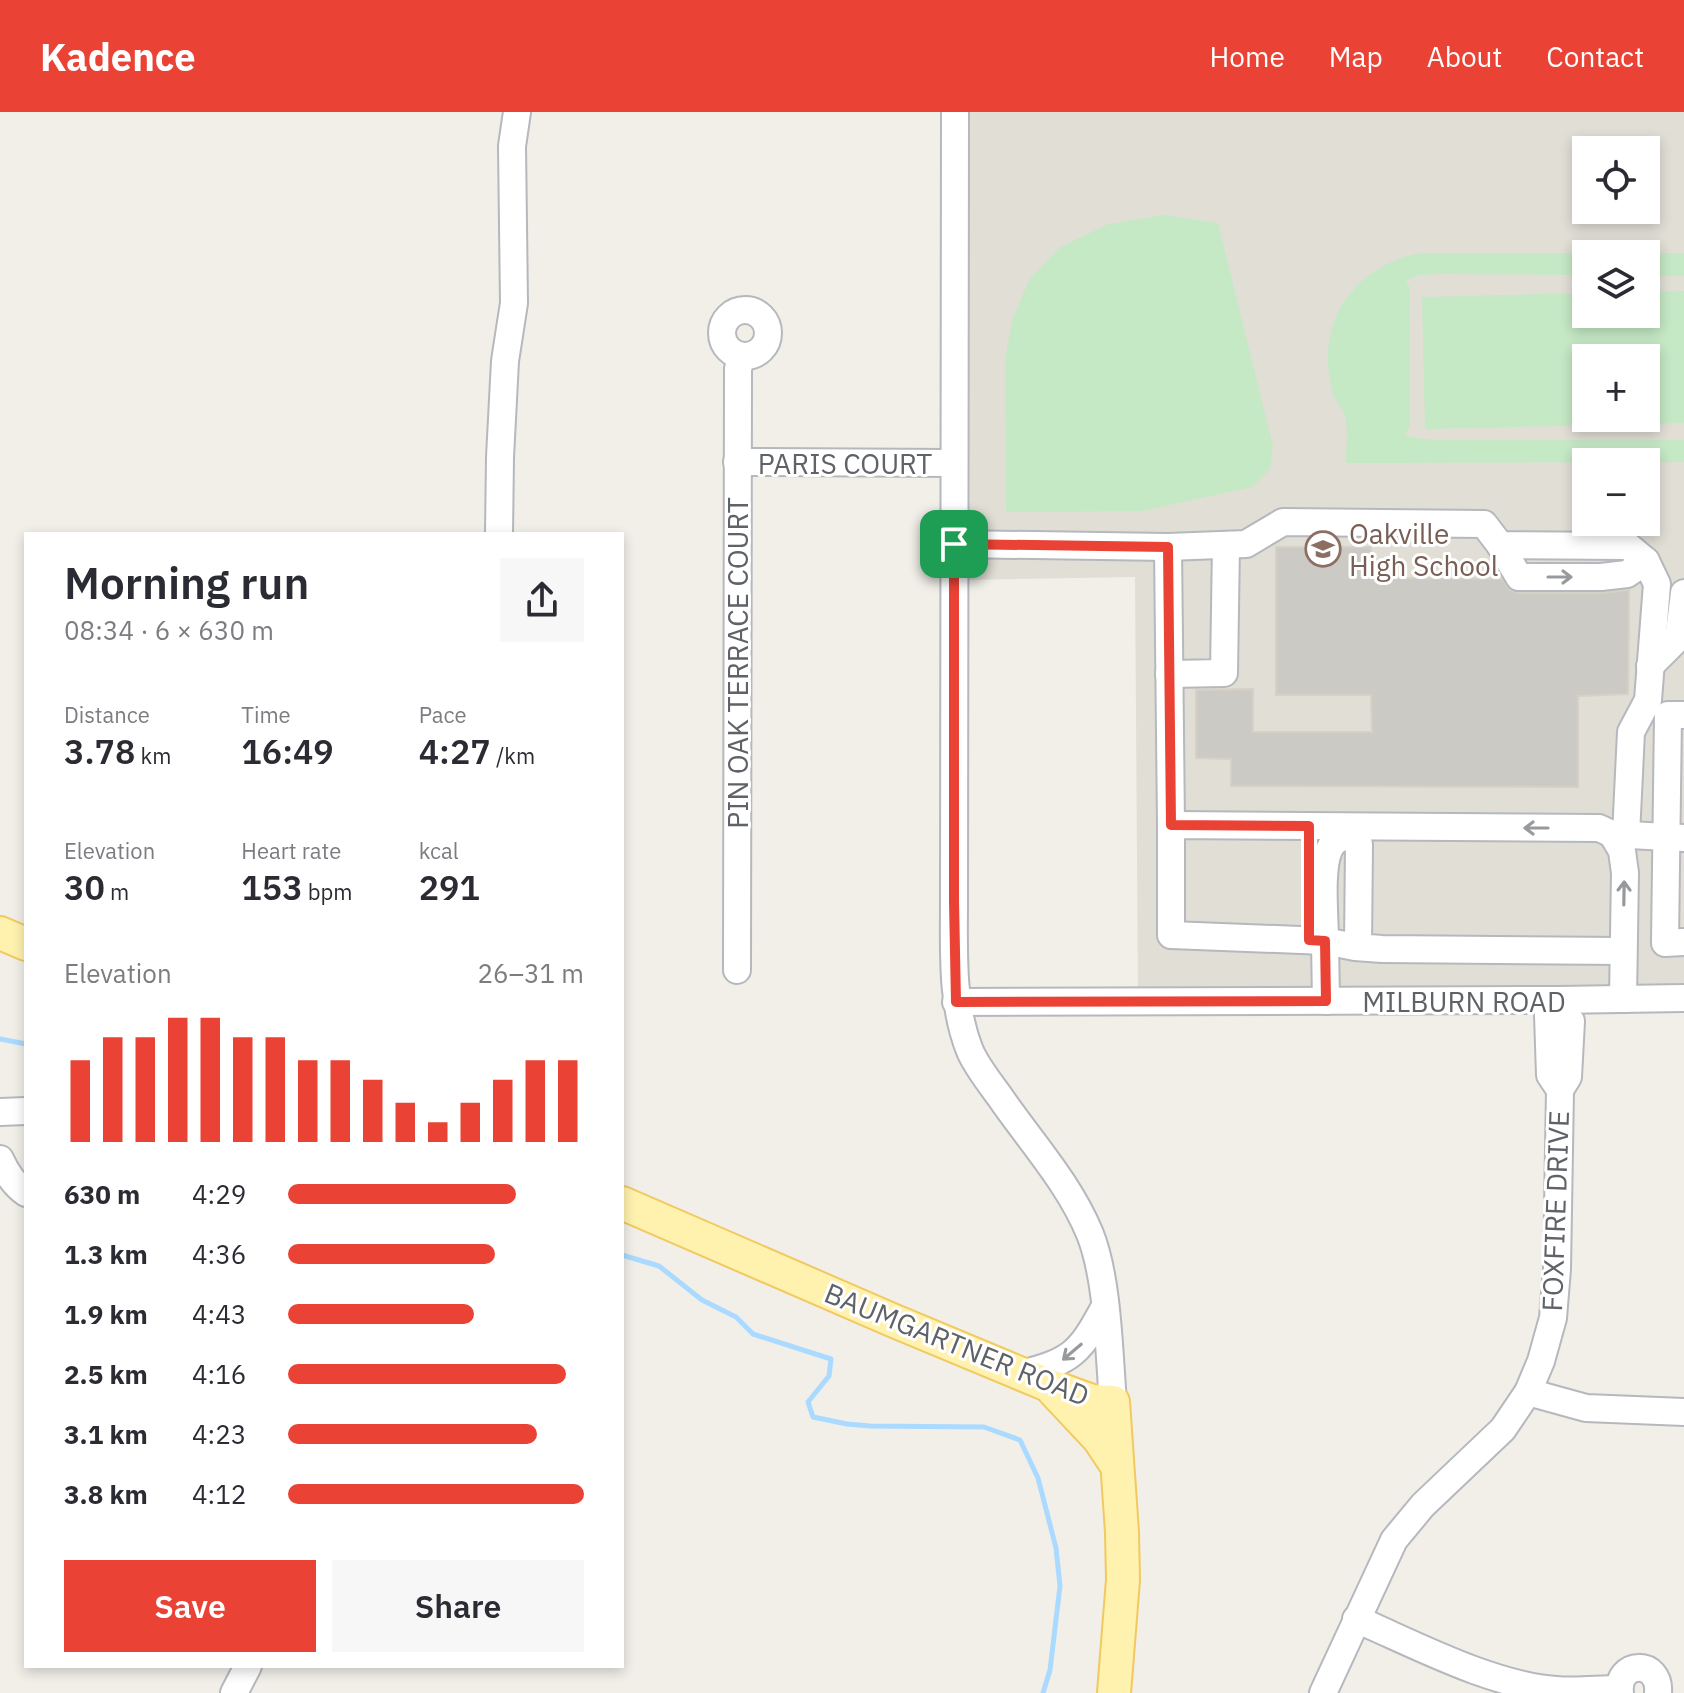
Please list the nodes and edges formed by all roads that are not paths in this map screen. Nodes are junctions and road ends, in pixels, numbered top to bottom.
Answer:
1 (517, 112) edge
2 (955, 112) edge
3 (741, 358) dead end
4 (737, 462) junction
5 (954, 463) junction
6 (499, 532) edge
7 (954, 544) junction
8 (1226, 545) junction
9 (1168, 547) junction
10 (1684, 593) edge
11 (1650, 666) junction
12 (1169, 674) junction
13 (1684, 715) edge
14 (1171, 825) junction
15 (1309, 826) junction
16 (1346, 832) junction
17 (1619, 835) junction
18 (1676, 838) edge
19 (0, 933) edge
20 (1317, 941) junction
21 (1684, 942) edge
22 (24, 943) edge
23 (1358, 947) junction
24 (1623, 951) junction
25 (737, 970) dead end
26 (1684, 998) edge
27 (1623, 999) junction
28 (1326, 1001) junction
29 (956, 1002) junction
30 (1558, 1004) junction
31 (24, 1111) edge
32 (0, 1112) edge
33 (0, 1159) edge
34 (24, 1192) edge
35 (624, 1204) edge
36 (1105, 1306) junction
37 (1034, 1379) junction
38 (1528, 1392) junction
39 (1113, 1402) junction
40 (1684, 1412) edge
41 (1117, 1466) junction
42 (1356, 1619) junction
43 (247, 1668) edge
44 (1620, 1691) edge
45 (234, 1693) edge
46 (1114, 1693) edge
47 (1323, 1693) edge
48 (1658, 1693) edge

1 - 6 street
2 - 5 street
3 - 4 street, PIN OAK TERRACE COURT
4 - 5 street, PARIS COURT
4 - 25 street, PIN OAK TERRACE COURT
5 - 7 street
7 - 9 street
7 - 29 street
8 - 9 street
8 - 11 street
8 - 12 street
9 - 12 street
10 - 11 street
11 - 17 street
12 - 14 street
13 - 18 street
14 - 15 street
14 - 20 street
15 - 16 street
15 - 20 street
17 -> 16 street
16 - 20 street
16 - 23 street
17 - 18 street
24 -> 17 street
18 - 21 street
19 - 22 main road
20 - 23 street
20 - 28 street
23 - 24 street
24 - 27 street
26 - 27 street, MILBURN ROAD
27 - 30 street, MILBURN ROAD
28 - 29 street, MILBURN ROAD
28 - 30 street, MILBURN ROAD
29 - 36 street
30 - 38 street, FOXFIRE DRIVE
31 - 32 street
33 - 34 street
35 - 37 main road, BAUMGARTNER ROAD
36 -> 37 street
36 - 39 street
37 - 39 main road, BAUMGARTNER ROAD
37 - 41 main road
38 - 40 street
38 - 42 street, FOXFIRE DRIVE
39 - 41 main road, BAUMGARTNER ROAD
41 - 46 main road, BAUMGARTNER ROAD
42 - 44 street
42 - 47 street, FOXFIRE DRIVE
43 - 45 street
44 - 48 street

